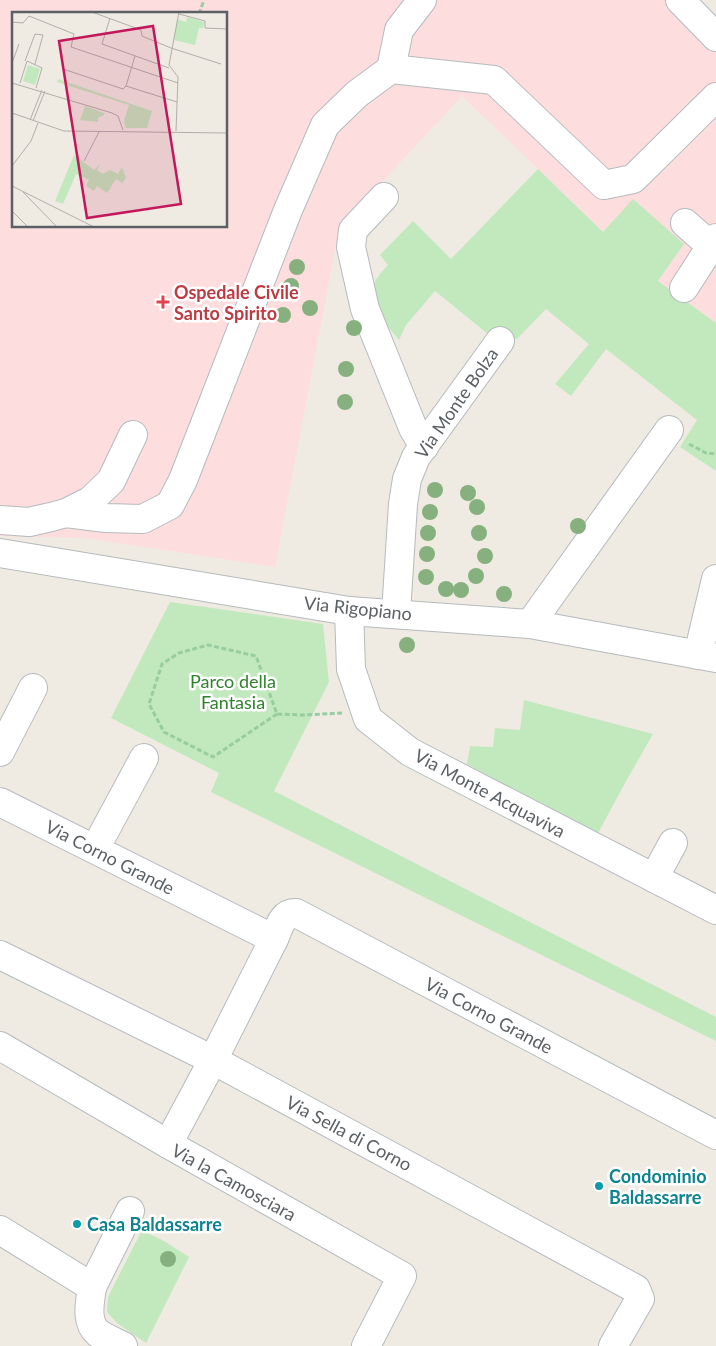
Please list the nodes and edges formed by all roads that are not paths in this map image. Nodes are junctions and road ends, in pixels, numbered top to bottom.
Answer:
1 (422, 0) edge
2 (680, 0) edge
3 (716, 36) edge
4 (391, 70) junction
5 (716, 97) edge
6 (384, 197) dead end
7 (685, 223) dead end
8 (714, 242) edge
9 (684, 288) dead end
10 (500, 341) dead end
11 (669, 430) road end
12 (133, 435) dead end
13 (424, 447) junction
14 (66, 513) junction
15 (0, 520) edge
16 (0, 553) edge
17 (716, 579) edge
18 (349, 611) junction
19 (396, 613) junction
20 (530, 624) junction
21 (707, 656) edge
22 (34, 688) dead end
23 (0, 752) edge
24 (144, 758) dead end
25 (0, 802) edge
26 (673, 844) dead end
27 (96, 849) junction
28 (654, 878) junction
29 (716, 910) edge
30 (274, 939) junction
31 (0, 955) edge
32 (0, 1046) edge
33 (213, 1060) junction
34 (716, 1135) edge
35 (168, 1144) junction
36 (130, 1211) dead end
37 (0, 1230) edge
38 (92, 1287) junction
39 (123, 1346) edge
40 (366, 1346) edge
41 (613, 1346) edge

1 - 4 street
2 - 3 street
4 - 5 street
4 - 14 street
6 - 13 street
7 - 8 street
8 - 9 street
10 - 13 street, Via Monte Bolza
11 - 20 street
12 - 14 street
13 - 19 street, Via Monte Bolza
14 - 15 street
16 - 18 street, Via Rigopiano
17 - 21 street
18 - 19 street, Via Rigopiano
18 - 28 street, Via Monte Acquaviva
19 - 20 street, Via Rigopiano
20 - 21 street, Via Rigopiano
22 - 23 street
24 - 27 street
25 - 27 street, Via Corno Grande
26 - 28 street
27 - 30 street, Via Corno Grande
28 - 29 street, Via Monte Acquaviva
30 - 33 street, Via Corno Grande
30 - 34 street, Via Corno Grande
31 - 33 street, Via Sella di Corno
32 - 35 street, Via la Camosciara
33 - 35 street, Via Corno Grande
33 - 41 street, Via Sella di Corno
35 - 40 street, Via la Camosciara
36 - 38 street
37 - 38 street
38 - 39 street

